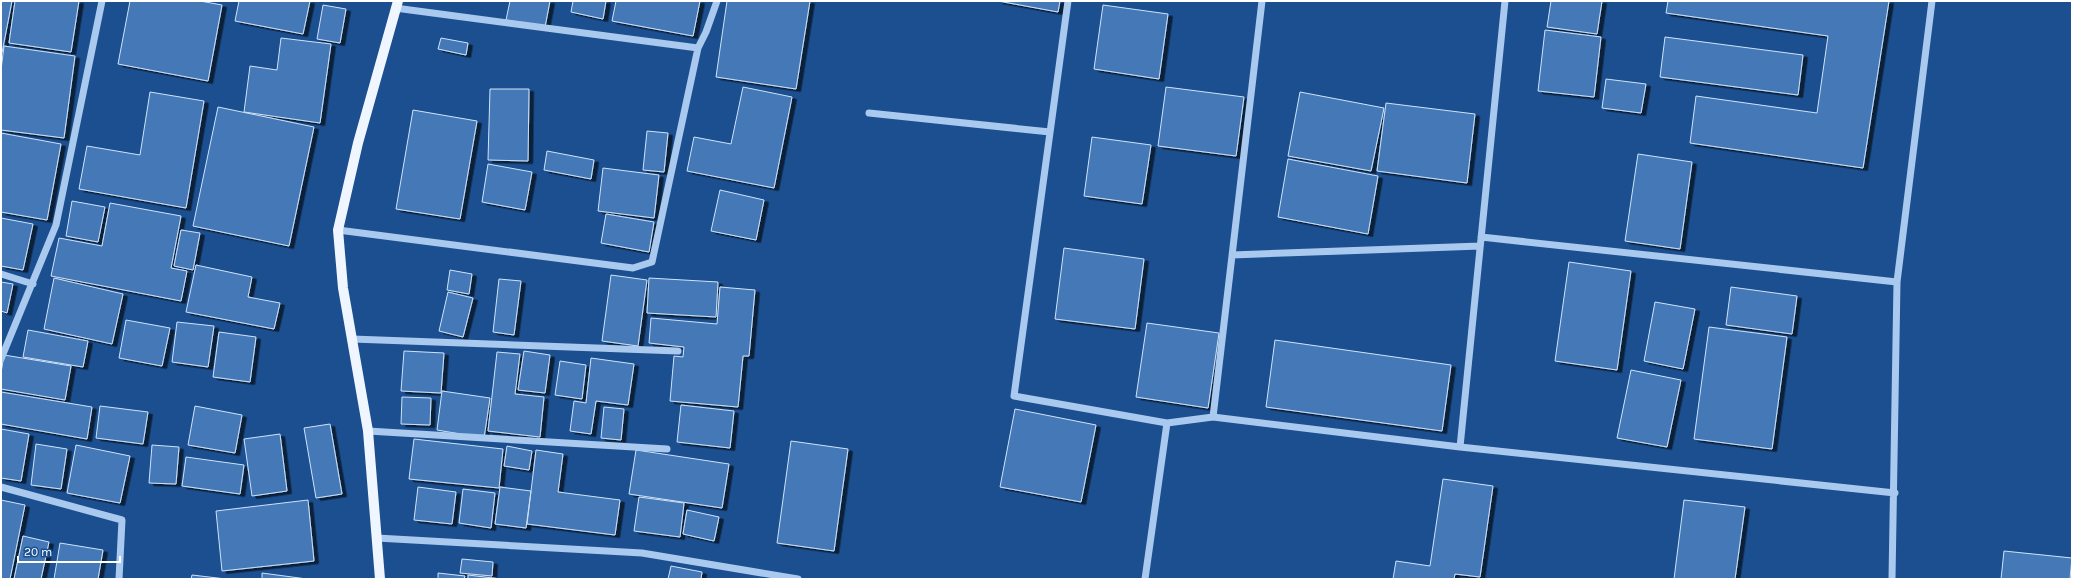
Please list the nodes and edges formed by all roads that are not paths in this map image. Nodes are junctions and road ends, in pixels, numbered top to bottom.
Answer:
1 (102, 1) edge
2 (717, 1) edge
3 (1068, 1) edge
4 (1262, 1) edge
5 (1505, 1) edge
6 (1932, 1) edge
7 (396, 4) edge
8 (698, 48) junction
9 (868, 113) dead end
10 (1050, 132) junction
11 (338, 230) junction
12 (1481, 237) junction
13 (1480, 246) junction
14 (1232, 255) junction
15 (1, 274) edge
16 (1897, 282) junction
17 (33, 284) junction
18 (352, 339) junction
19 (678, 351) dead end
20 (1, 359) edge
21 (1213, 417) junction
22 (1167, 423) junction
23 (368, 431) junction
24 (1460, 447) junction
25 (667, 449) dead end
26 (1, 488) edge
27 (1895, 493) junction
28 (377, 538) junction
29 (119, 579) edge
30 (380, 579) edge
31 (798, 579) edge
32 (1145, 579) edge
33 (1892, 579) edge

1 - 17 street
2 - 8 street
3 - 10 street
4 - 14 street
5 - 12 street
6 - 16 street
7 - 8 street
7 - 11 main road
8 - 11 street
9 - 10 street
10 - 22 street
11 - 18 main road
12 - 13 street
12 - 16 street
13 - 14 street
13 - 24 street
14 - 21 street
15 - 17 street
16 - 27 street
17 - 20 street
18 - 19 street
18 - 23 main road
21 - 22 street
21 - 24 street
22 - 32 street
23 - 25 street
23 - 28 main road
24 - 27 street
26 - 29 street
27 - 33 street
28 - 30 main road
28 - 31 street

